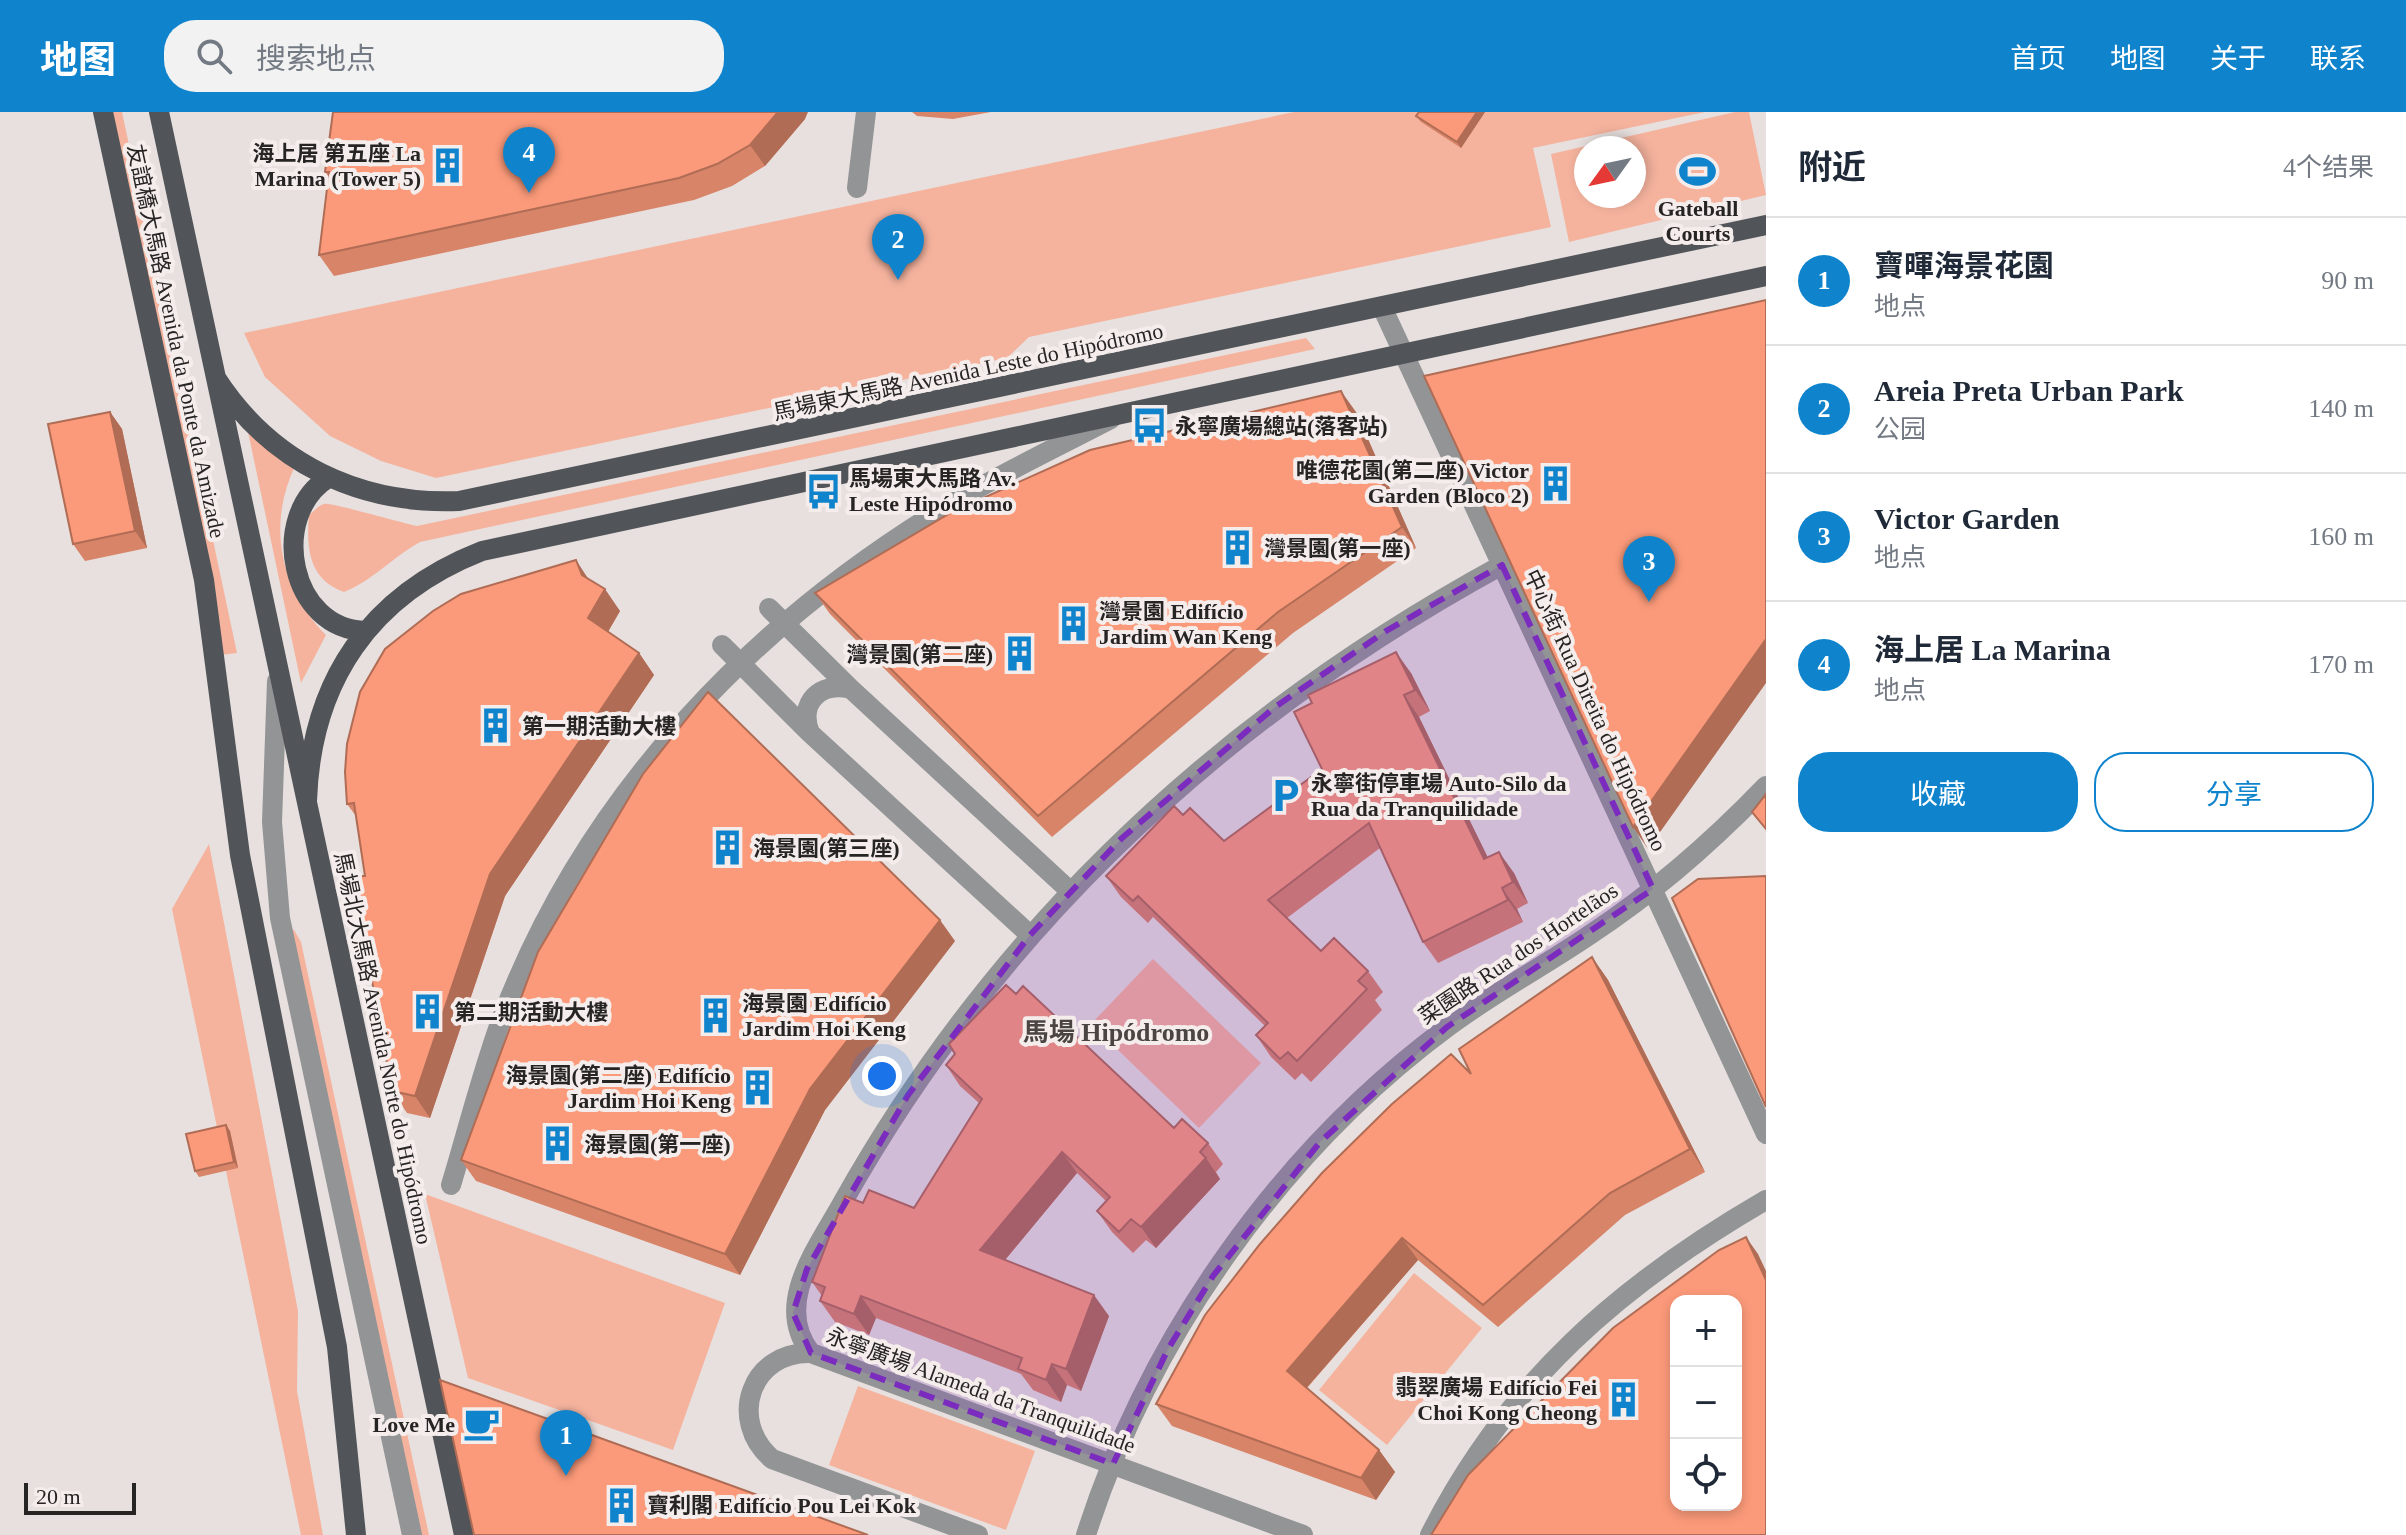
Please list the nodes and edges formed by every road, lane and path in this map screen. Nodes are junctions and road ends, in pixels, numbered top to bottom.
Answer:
1 (103, 112) edge
2 (159, 112) edge
3 (866, 112) edge
4 (857, 188) dead end
5 (1766, 225) edge
6 (1766, 276) edge
7 (1382, 307) junction
8 (1404, 353) junction
9 (216, 378) junction
10 (1124, 413) junction
11 (328, 478) junction
12 (1502, 565) junction
13 (258, 571) joint
14 (776, 615) junction
15 (366, 631) junction
16 (722, 645) dead end
17 (744, 657) junction
18 (278, 665) junction
19 (851, 689) junction
20 (810, 733) junction
21 (1766, 786) edge
22 (307, 801) junction
23 (1653, 889) junction
24 (1070, 891) junction
25 (1030, 935) junction
26 (1766, 1134) edge
27 (451, 1185) dead end
28 (1766, 1200) edge
29 (811, 1353) junction
30 (345, 1448) junction
31 (1113, 1464) junction
32 (345, 1535) edge
33 (356, 1535) edge
34 (412, 1535) edge
35 (464, 1535) edge
36 (978, 1535) edge
37 (1086, 1535) edge
38 (1303, 1535) edge
39 (1430, 1535) edge

1 - 30 main road, 友誼橋大馬路 Avenida da Ponte da Amizade
2 - 9 main road, 友誼橋大馬路 Avenida da Ponte da Amizade
3 - 4 street
5 - 7 main road, 馬場東大馬路 Avenida Leste do Hipódromo
6 - 8 main road
7 - 8 street, 中心街 Rua Direita do Hipódromo
7 - 11 main road, 馬場東大馬路 Avenida Leste do Hipódromo
8 - 10 main road
8 - 12 street, 中心街 Rua Direita do Hipódromo
9 - 11 main road, 馬場東大馬路 Avenida Leste do Hipódromo
9 - 13 main road, 友誼橋大馬路 Avenida da Ponte da Amizade
10 - 14 street
10 - 15 main road
11 - 15 main road
12 - 23 street, 中心街 Rua Direita do Hipódromo
12 - 24 street
13 - 18 main road, 馬場北大馬路 Avenida Norte do Hipódromo
14 - 17 street
14 - 19 street
15 - 22 main road
16 - 17 street
17 - 20 street
17 - 27 street, 馬場北大馬路 Avenida Norte do Hipódromo
18 - 22 main road, 馬場北大馬路 Avenida Norte do Hipódromo
18 - 34 street
19 - 20 street
19 - 24 street
20 - 25 street
21 - 23 street, 菜園路 Rua dos Hortelãos
22 - 35 main road, 馬場北大馬路 Avenida Norte do Hipódromo
23 - 26 street, 中心街 Rua Direita do Hipódromo
23 - 31 street, 菜園路 Rua dos Hortelãos
24 - 25 street
25 - 29 street
28 - 39 street
29 - 31 street, 永寧廣場 Alameda da Tranquilidade
29 - 36 street, 永寧廣場 Alameda da Tranquilidade
30 - 32 main road
30 - 33 main road
31 - 37 street, 菜園路 Rua dos Hortelãos
31 - 38 street, 永寧廣場 Alameda da Tranquilidade

